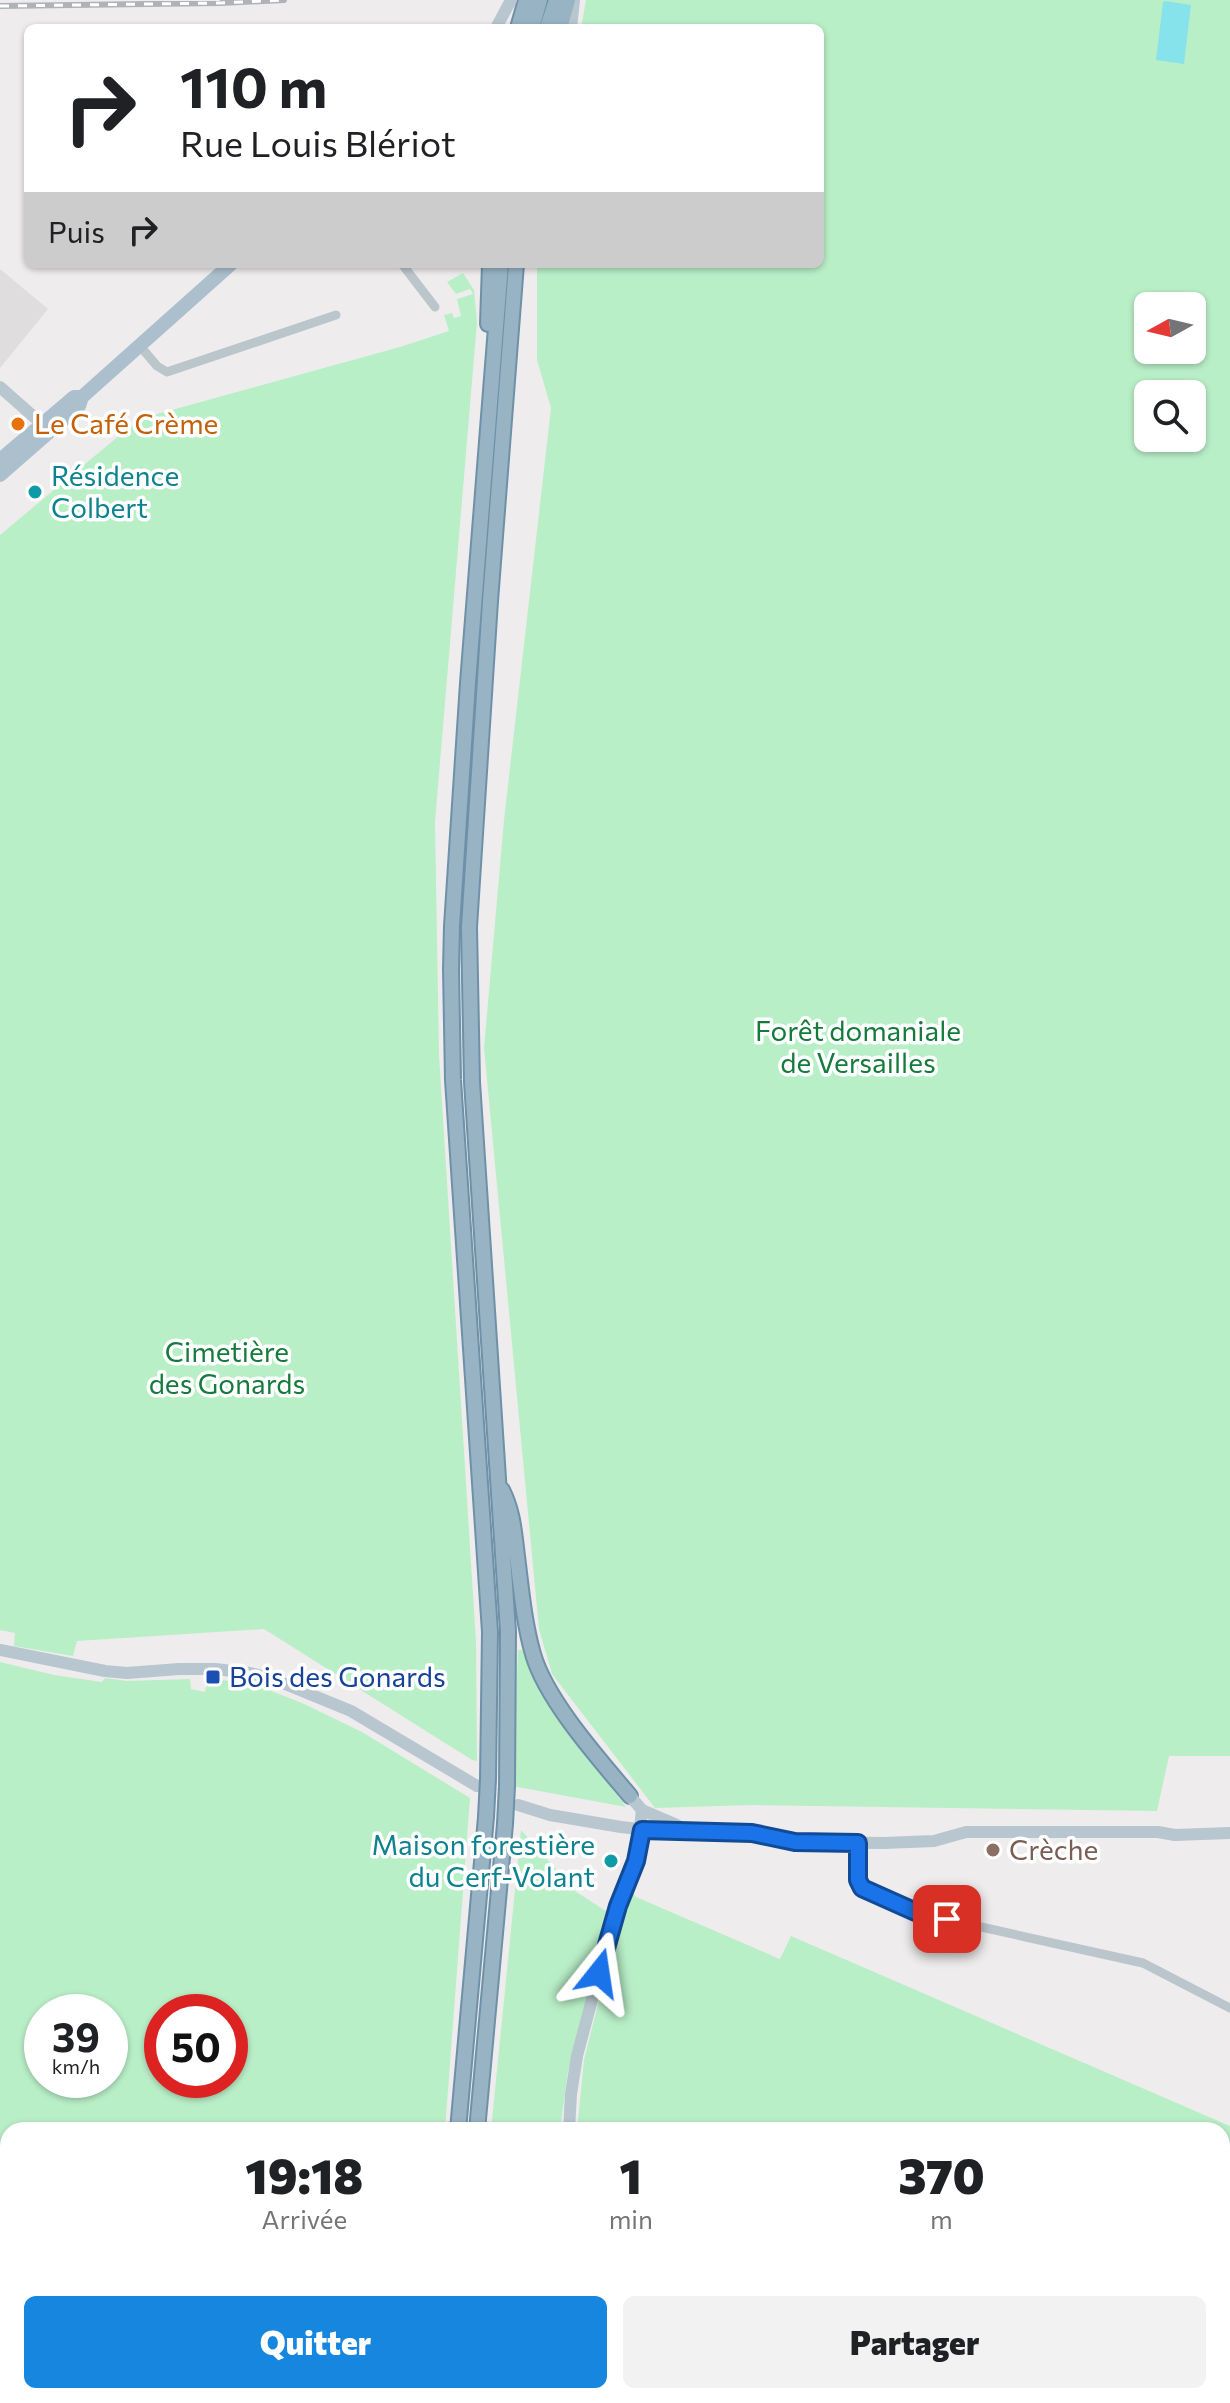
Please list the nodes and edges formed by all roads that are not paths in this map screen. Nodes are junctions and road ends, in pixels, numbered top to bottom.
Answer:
1 (511, 0) edge
2 (526, 0) edge
3 (540, 0) edge
4 (556, 0) edge
5 (571, 0) edge
6 (498, 24) edge
7 (519, 24) edge
8 (533, 24) edge
9 (548, 24) edge
10 (562, 24) edge
11 (571, 24) edge
12 (227, 268) edge
13 (405, 268) edge
14 (490, 268) edge
15 (501, 268) edge
16 (517, 268) edge
17 (435, 307) dead end
18 (336, 315) dead end
19 (140, 346) junction
20 (0, 387) edge
21 (491, 390) junction
22 (46, 427) junction
23 (0, 460) edge
24 (0, 475) edge
25 (499, 1483) junction
26 (0, 1650) edge
27 (482, 1782) junction
28 (630, 1796) joint
29 (518, 1805) dead end
30 (642, 1810) junction
31 (642, 1830) junction
32 (685, 1832) junction
33 (1230, 1833) edge
34 (858, 1843) junction
35 (1230, 2008) edge
36 (459, 2122) edge
37 (478, 2122) edge
38 (569, 2122) edge

1 - 6 main road
2 - 7 highway
3 - 8 highway
4 - 9 highway
5 - 10 highway
5 - 11 main road
12 - 19 main road
13 - 17 street
14 - 21 highway
15 - 21 highway
16 - 25 highway
18 - 19 street
19 - 22 main road
20 - 22 main road
21 - 27 highway
22 - 23 main road
22 - 24 main road
25 - 28 highway
25 - 37 highway, bridge
26 - 27 main road
27 - 36 highway, bridge
28 - 30 main road
29 - 31 main road
30 - 31 main road
30 - 32 main road
31 - 32 main road
31 - 38 main road
32 - 34 main road
33 - 34 main road
34 - 35 street

